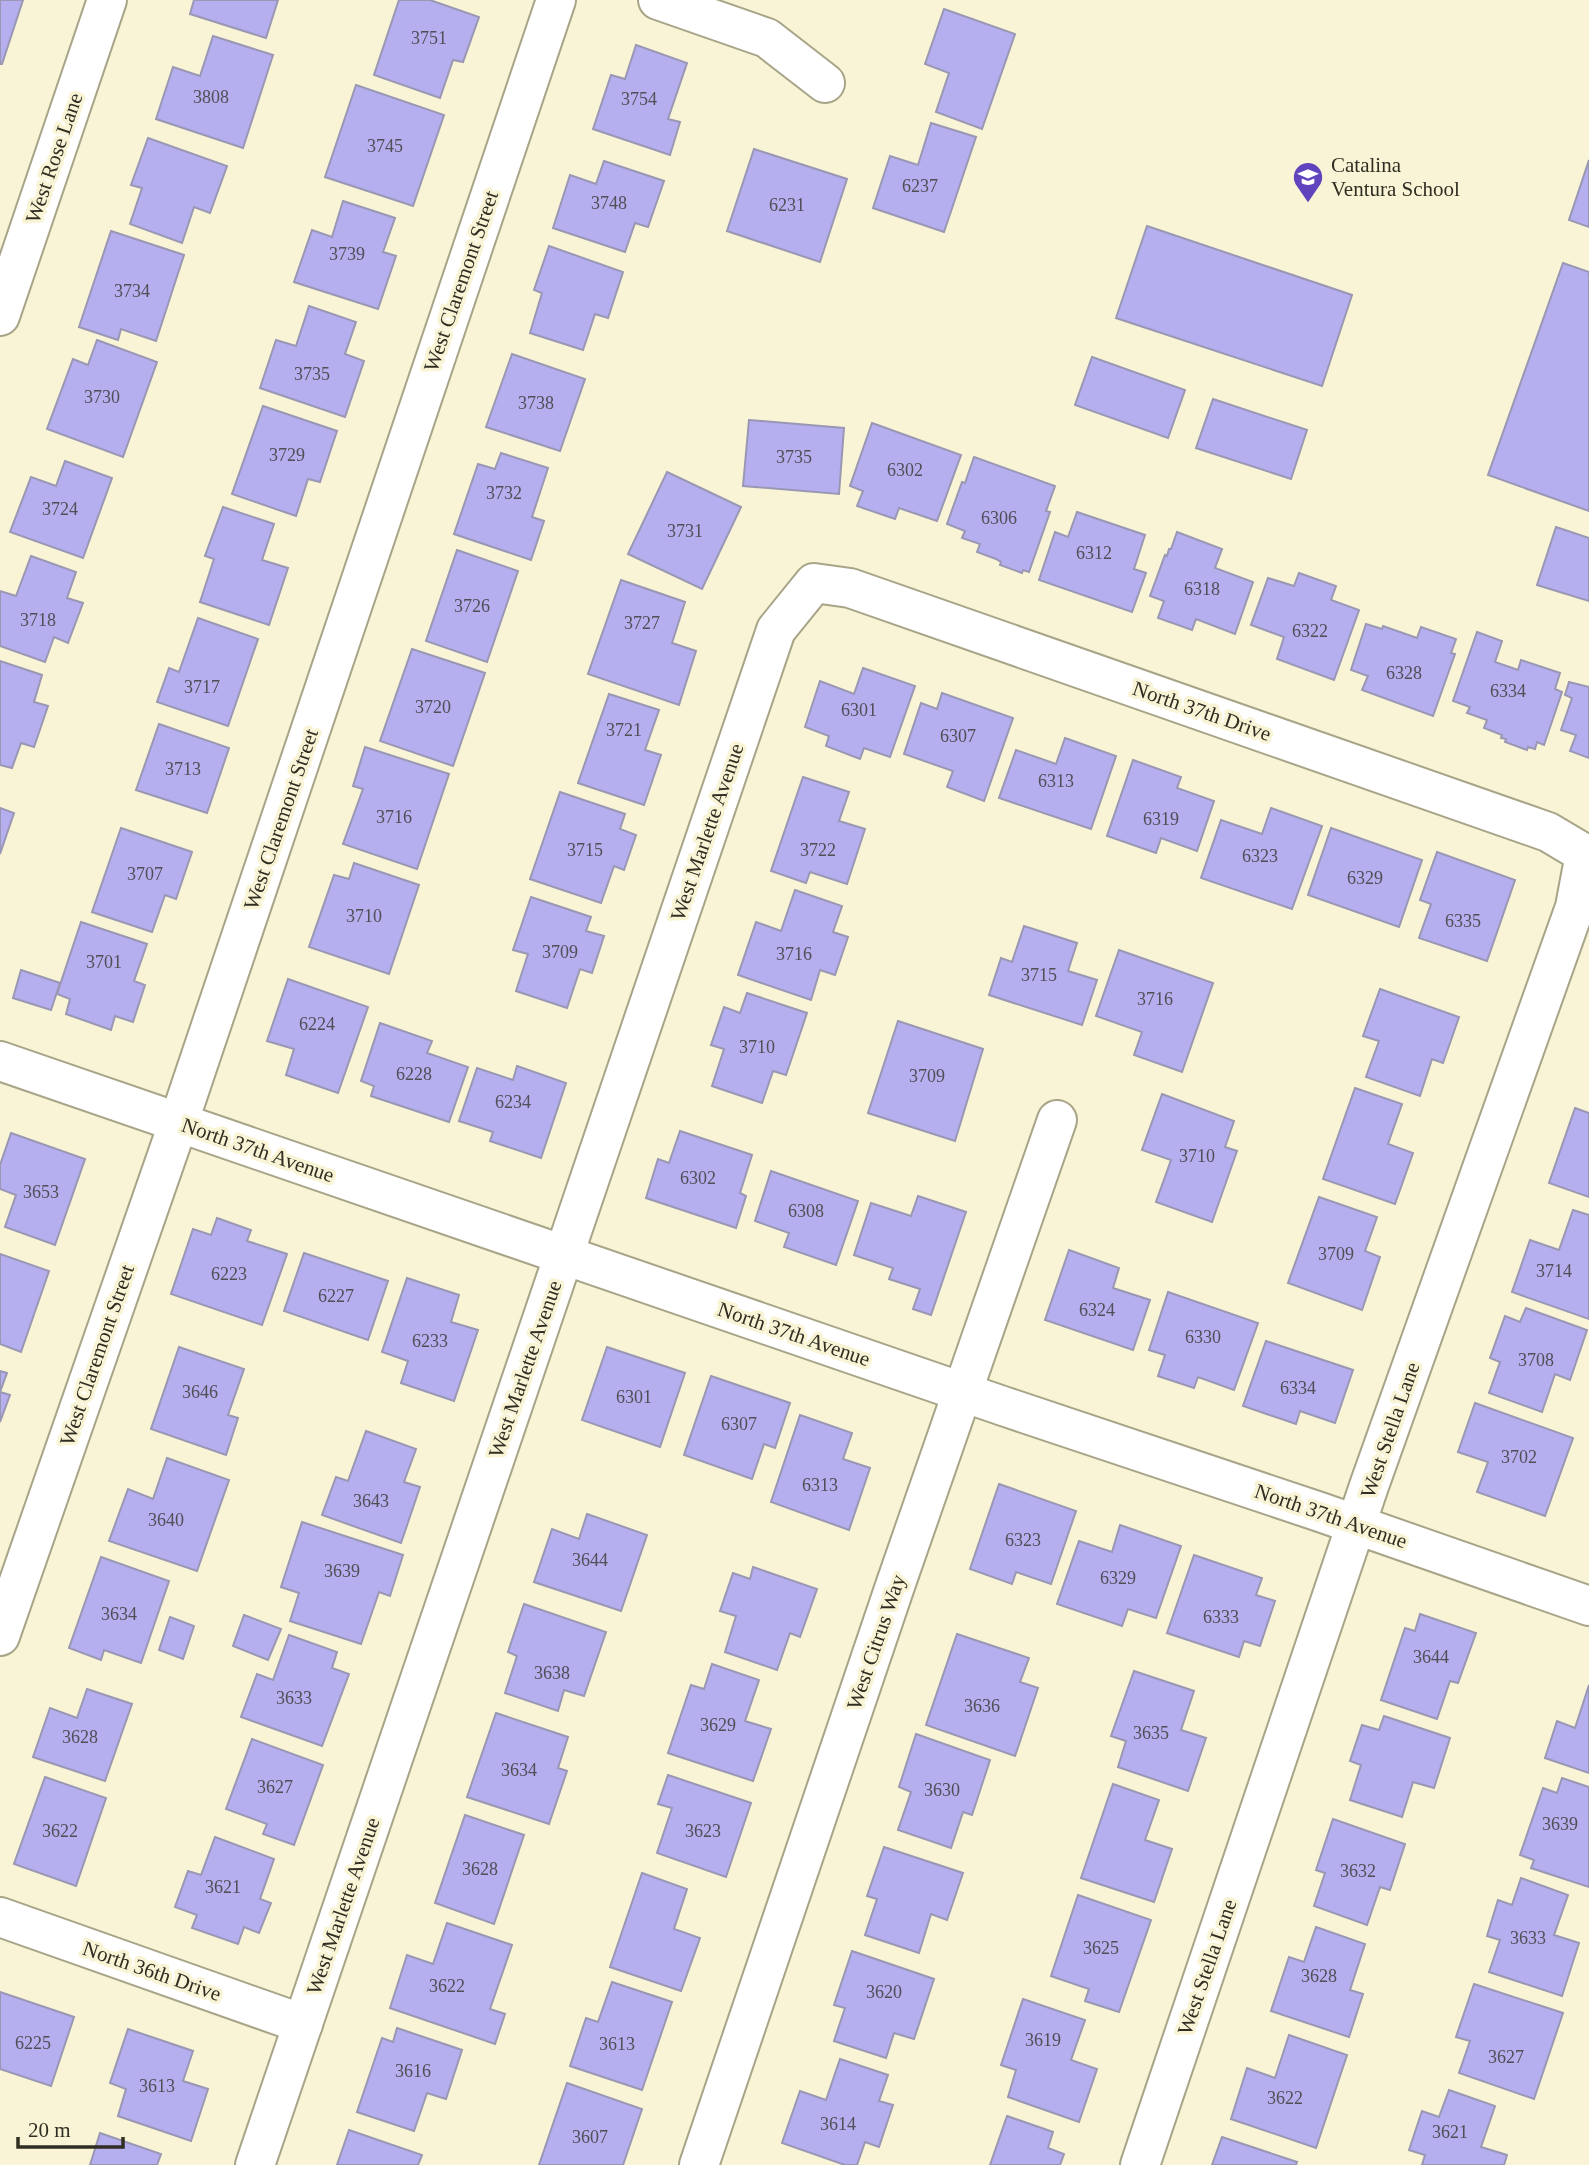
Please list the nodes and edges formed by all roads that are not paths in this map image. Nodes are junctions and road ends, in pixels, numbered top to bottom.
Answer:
1 (107, 0) edge
2 (556, 0) edge
3 (658, 0) edge
4 (825, 83) dead end
5 (0, 316) edge
6 (814, 583) joint
7 (1585, 854) joint
8 (0, 1061) edge
9 (1057, 1121) dead end
10 (178, 1124) junction
11 (563, 1255) junction
12 (963, 1392) junction
13 (1357, 1525) junction
14 (1589, 1606) edge
15 (0, 1636) edge
16 (0, 1917) edge
17 (303, 2024) junction
18 (255, 2165) edge
19 (699, 2165) edge
20 (1140, 2165) edge

1 - 5 street, West Rose Lane
2 - 10 street, West Claremont Street
3 - 4 street
6 - 7 street, North 37th Drive
6 - 11 street, West Marlette Avenue
7 - 13 street, West Stella Lane
8 - 10 street, North 37th Avenue
9 - 12 street, West Citrus Way
10 - 11 street, North 37th Avenue
10 - 15 street, West Claremont Street
11 - 12 street, North 37th Avenue
11 - 17 street, West Marlette Avenue
12 - 13 street, North 37th Avenue
12 - 19 street, West Citrus Way
13 - 14 street, North 37th Avenue
13 - 20 street, West Stella Lane
16 - 17 street, North 36th Drive
17 - 18 street, West Marlette Avenue

